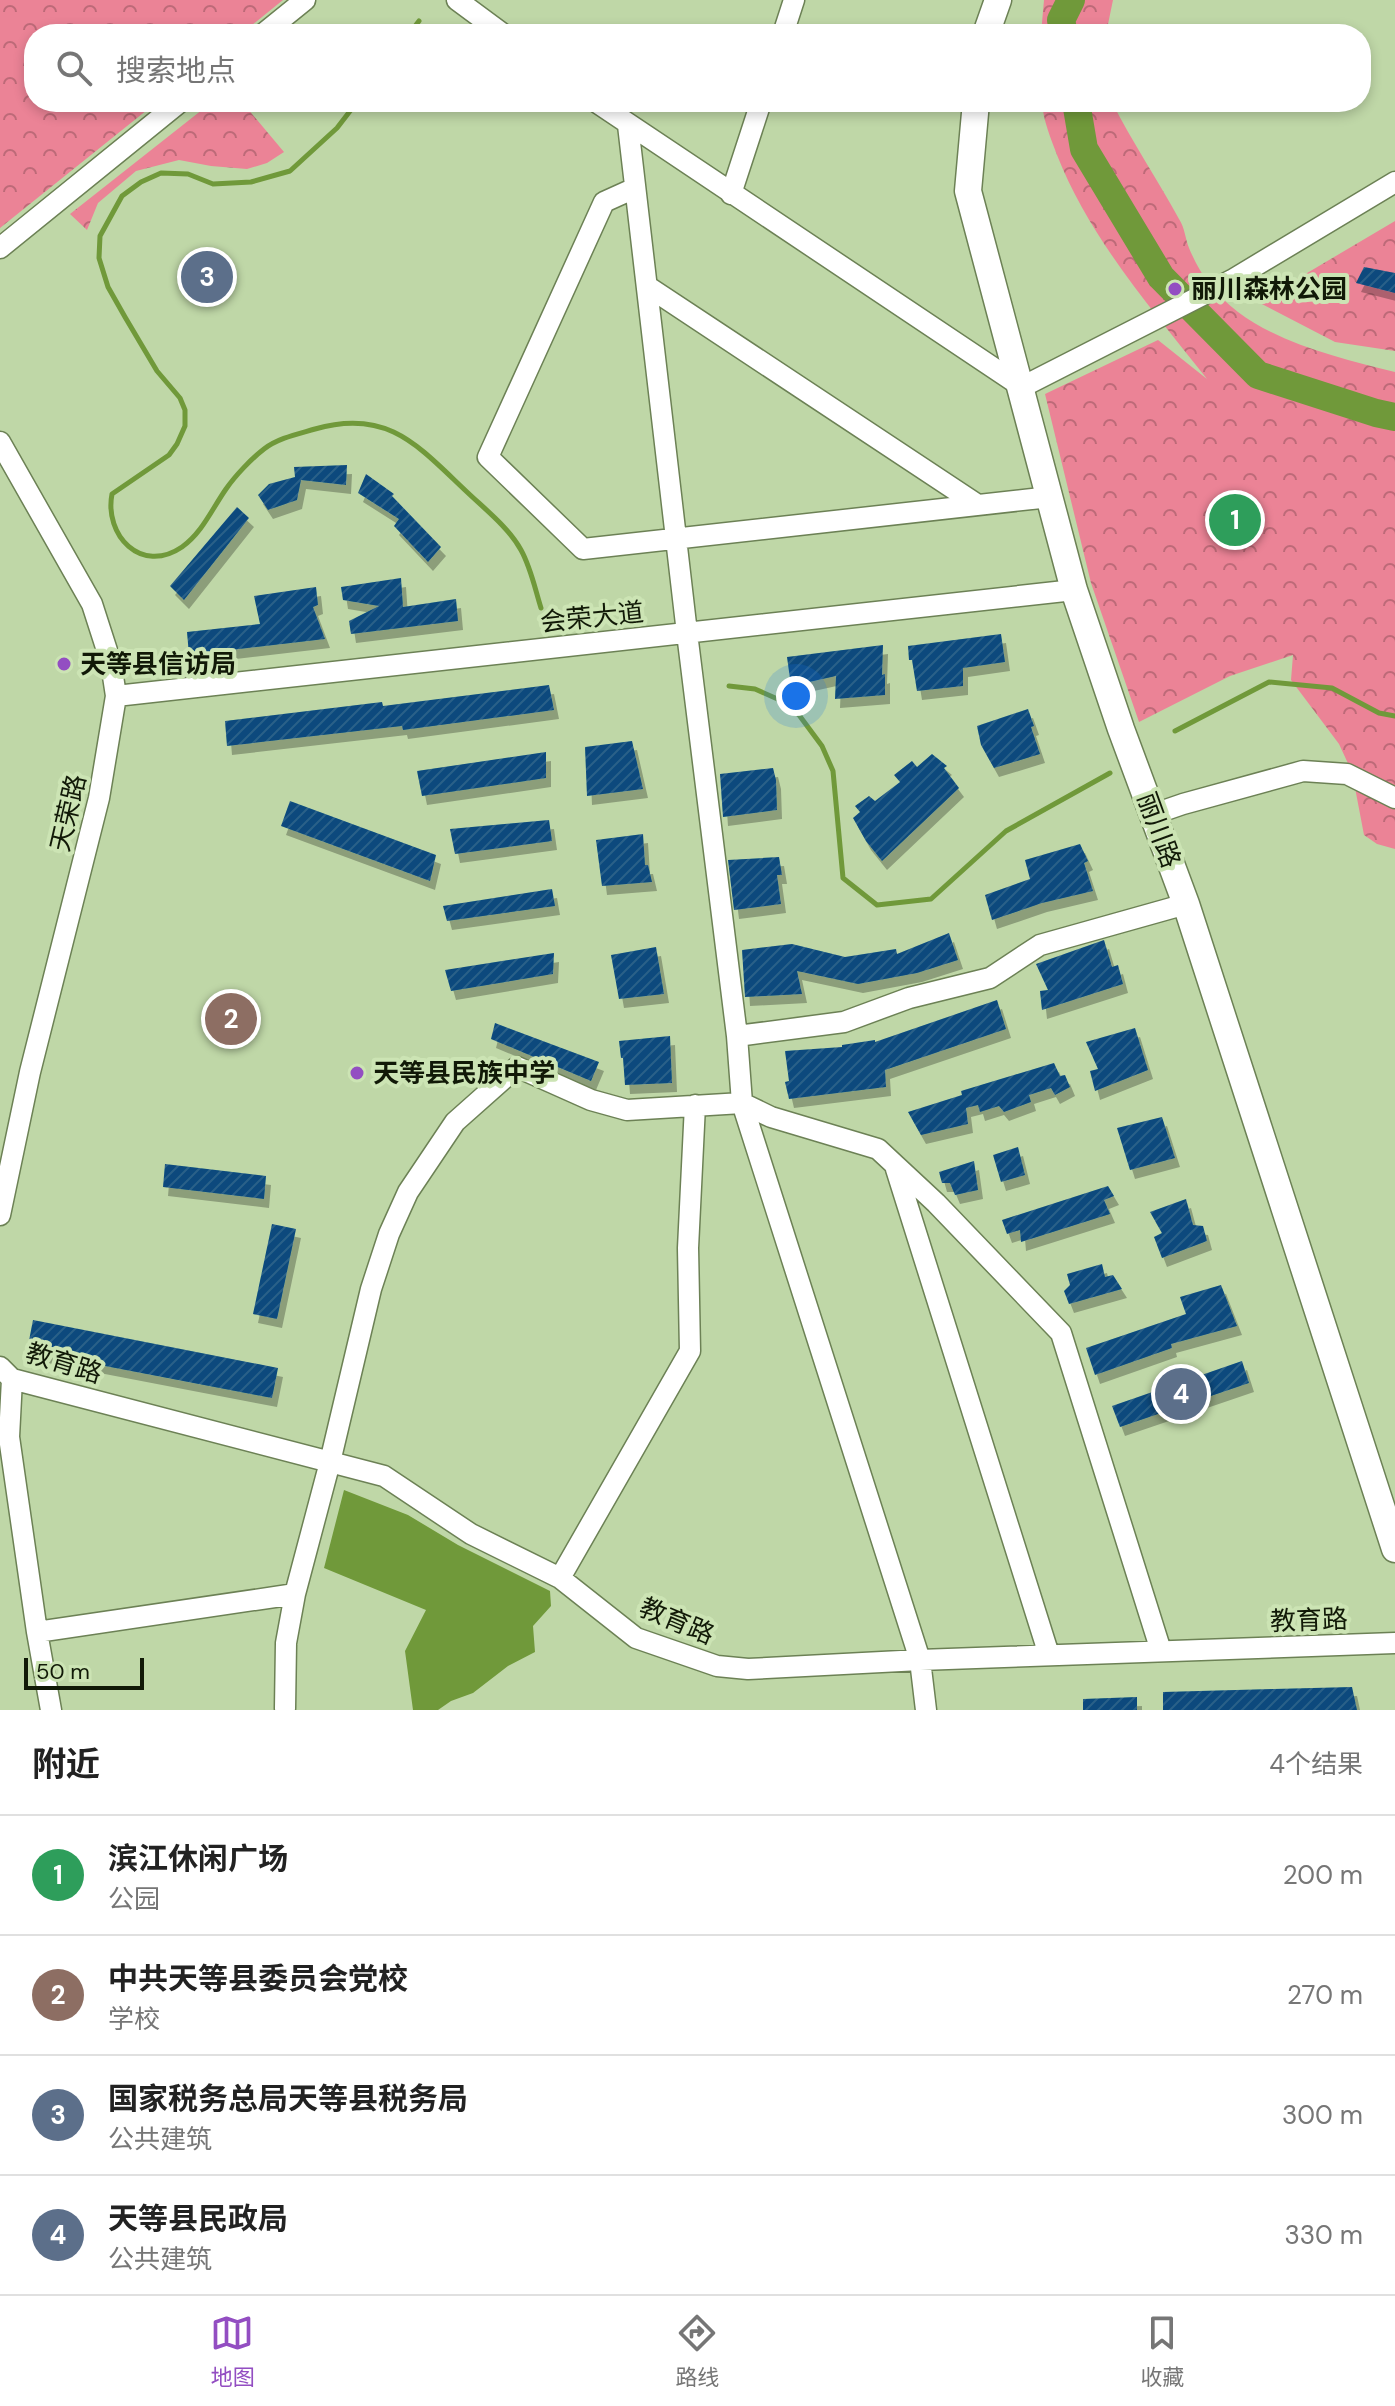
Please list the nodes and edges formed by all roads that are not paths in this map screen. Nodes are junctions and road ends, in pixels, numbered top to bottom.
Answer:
1 (305, 0) edge
2 (457, 0) edge
3 (794, 0) edge
4 (998, 0) edge
5 (275, 24) edge
6 (489, 24) edge
7 (786, 24) edge
8 (990, 24) edge
9 (168, 112) edge
10 (610, 112) edge
11 (758, 112) edge
12 (975, 112) edge
13 (628, 125) junction
14 (1395, 182) edge
15 (635, 188) junction
16 (731, 194) junction
17 (0, 248) edge
18 (647, 286) junction
19 (1022, 387) junction
20 (0, 442) edge
21 (1050, 497) junction
22 (978, 505) junction
23 (676, 538) junction
24 (1074, 590) junction
25 (687, 633) junction
26 (116, 696) junction
27 (1395, 798) edge
28 (1154, 814) junction
29 (1186, 904) junction
30 (737, 1036) junction
31 (742, 1103) junction
32 (695, 1105) junction
33 (895, 1165) junction
34 (0, 1215) edge
35 (6, 1373) edge
36 (330, 1462) junction
37 (1395, 1549) edge
38 (560, 1578) junction
39 (295, 1594) junction
40 (37, 1632) junction
41 (1395, 1643) edge
42 (1161, 1651) junction
43 (1049, 1655) junction
44 (920, 1660) junction
45 (285, 1708) dead end
46 (51, 1710) edge
47 (926, 1710) edge

1 - 5 street
2 - 6 street
3 - 7 street
4 - 8 main road
9 - 17 street
10 - 13 street
11 - 16 street
12 - 19 main road, 丽川路
13 - 15 street
13 - 16 street
14 - 19 street
15 - 18 street
15 - 23 street
16 - 19 street
18 - 22 street
18 - 23 street
19 - 21 main road, 丽川路
20 - 26 street, 天荣路
21 - 22 street
21 - 24 main road, 丽川路
22 - 23 street
23 - 25 street
24 - 25 street, 会荣大道
24 - 28 main road, 丽川路
25 - 26 street, 会荣大道
25 - 30 street
26 - 34 street, 天荣路
27 - 28 street
28 - 29 main road, 丽川路
29 - 30 street
29 - 37 main road, 丽川路
30 - 31 street
31 - 32 street
31 - 33 street
31 - 44 street
32 - 36 street
32 - 38 street
33 - 42 street
33 - 43 street
35 - 36 street, 教育路
35 - 40 street
36 - 38 street, 教育路
36 - 39 street
38 - 44 street, 教育路
39 - 40 street
39 - 45 street
40 - 46 street
41 - 42 street, 教育路
42 - 43 street, 教育路
43 - 44 street, 教育路
44 - 47 street

